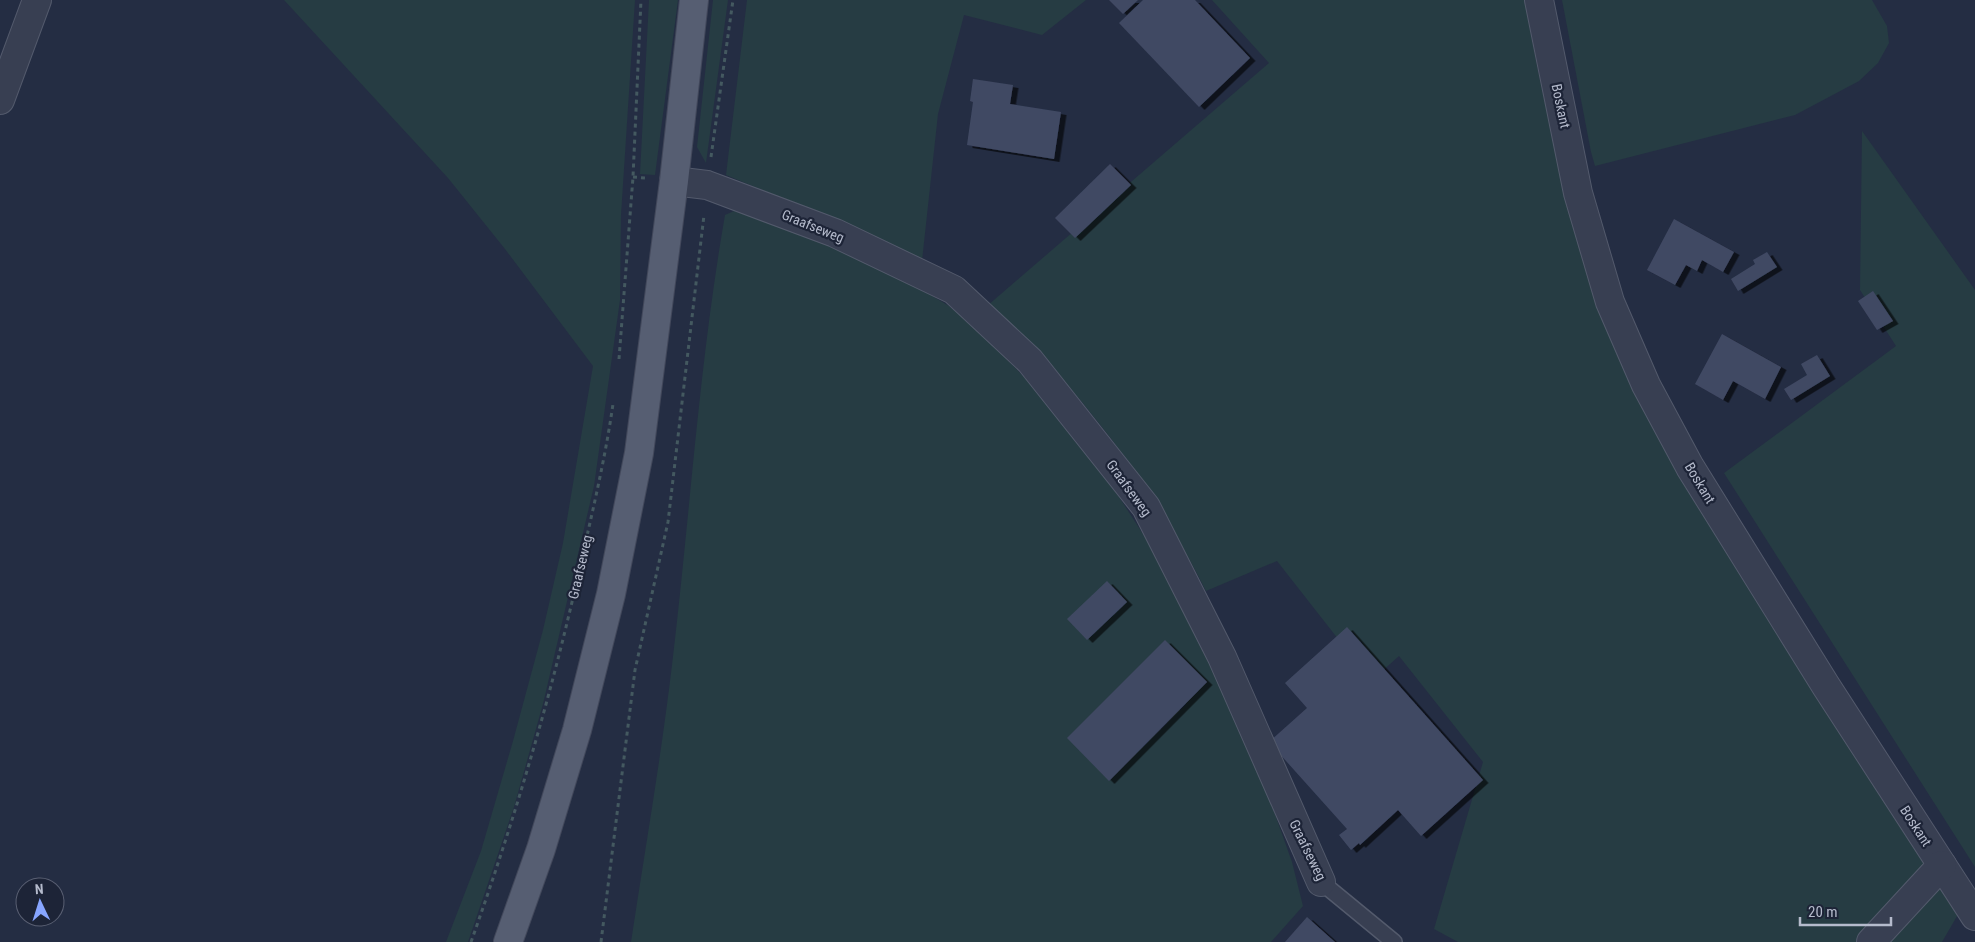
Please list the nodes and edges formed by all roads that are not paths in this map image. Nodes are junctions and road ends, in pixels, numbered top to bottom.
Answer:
1 (37, 0) edge
2 (694, 0) edge
3 (1539, 0) edge
4 (0, 100) edge
5 (674, 180) junction
6 (1942, 865) junction
7 (1321, 882) joint
8 (1975, 916) edge
9 (508, 942) edge
10 (1394, 942) edge
11 (1871, 942) edge

1 - 4 street
2 - 5 main road
3 - 6 street, Boskant
5 - 7 street, Graafseweg
5 - 9 main road
6 - 8 street, Boskant
6 - 11 street
7 - 10 lane, Graafseweg

